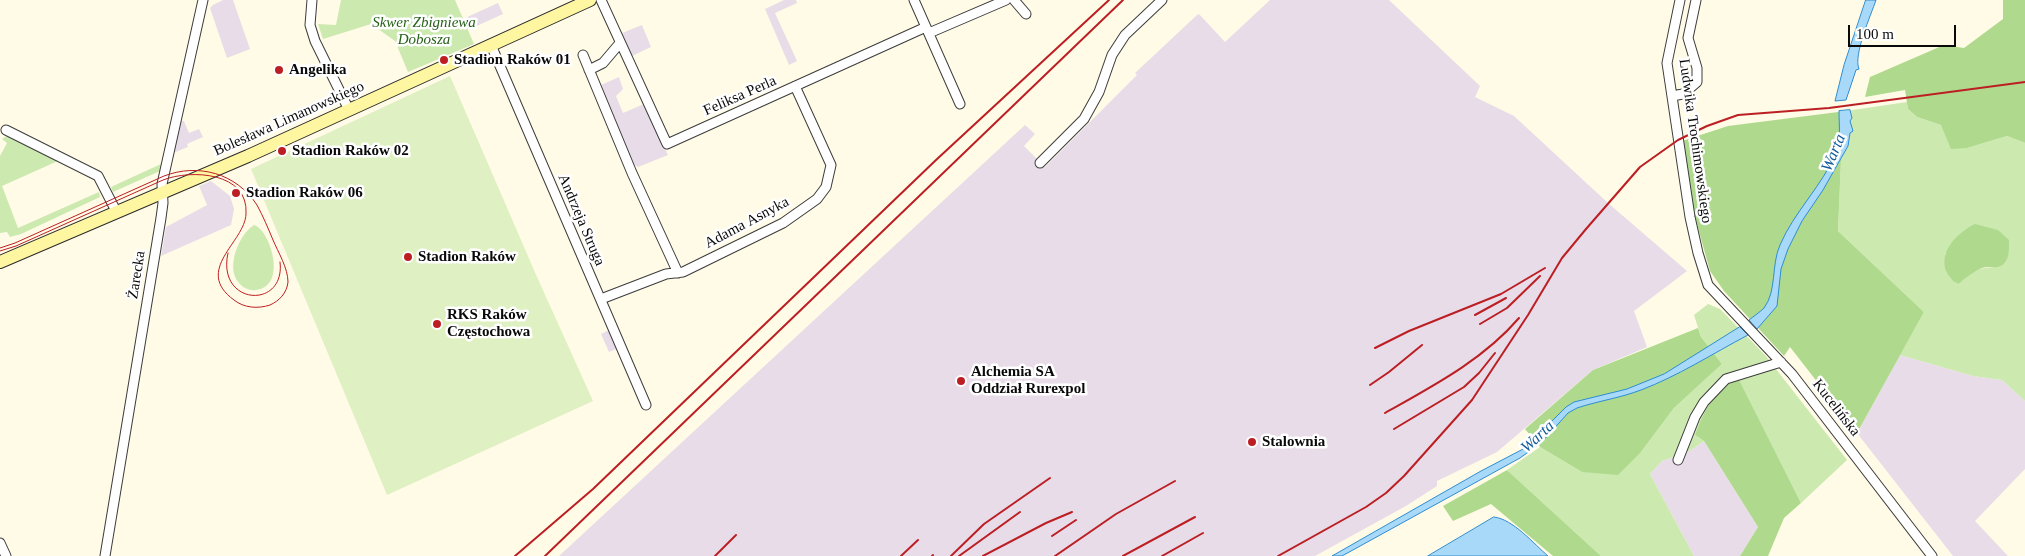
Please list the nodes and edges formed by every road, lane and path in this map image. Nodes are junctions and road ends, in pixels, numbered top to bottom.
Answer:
1 (203, 0) edge
2 (312, 0) edge
3 (590, 0) edge
4 (601, 0) edge
5 (914, 0) edge
6 (1006, 0) edge
7 (1014, 0) edge
8 (1162, 0) edge
9 (1680, 0) edge
10 (1696, 0) edge
11 (1026, 14) dead end
12 (928, 30) junction
13 (620, 43) junction
14 (491, 45) junction
15 (583, 56) dead end
16 (589, 70) junction
17 (795, 86) junction
18 (1672, 96) junction
19 (960, 104) dead end
20 (349, 110) junction
21 (6, 130) dead end
22 (1040, 162) dead end
23 (163, 192) junction
24 (116, 211) junction
25 (0, 262) edge
26 (678, 272) junction
27 (1708, 286) joint
28 (600, 300) junction
29 (1781, 362) junction
30 (646, 405) dead end
31 (1678, 460) dead end
32 (0, 543) edge
33 (6, 556) edge
34 (106, 556) edge
35 (1932, 556) edge

1 - 23 street, Żarecka
2 - 20 street
3 - 14 street, Bolesława Limanowskiego
4 - 13 street, Feliksa Perla
5 - 12 street
6 - 12 street, Feliksa Perla
7 - 11 street
8 - 22 street
9 - 18 street, Ludwika Trochimowskiego
10 - 18 street
12 - 17 street, Feliksa Perla
12 - 19 street
13 - 16 street
13 - 17 street, Feliksa Perla
14 - 20 street, Bolesława Limanowskiego
14 - 28 street, Andrzeja Struga
15 - 16 street
16 - 26 street
17 - 26 street, Adama Asnyka
18 - 27 street, Ludwika Trochimowskiego
20 - 23 street, Bolesława Limanowskiego
21 - 24 street
23 - 24 street, Bolesława Limanowskiego
23 - 34 street, Żarecka
24 - 25 street, Bolesława Limanowskiego
26 - 28 street, Adama Asnyka
27 - 29 street, Kucelińska
28 - 30 street, Andrzeja Struga
29 - 31 street
29 - 35 street, Kucelińska
32 - 33 street

